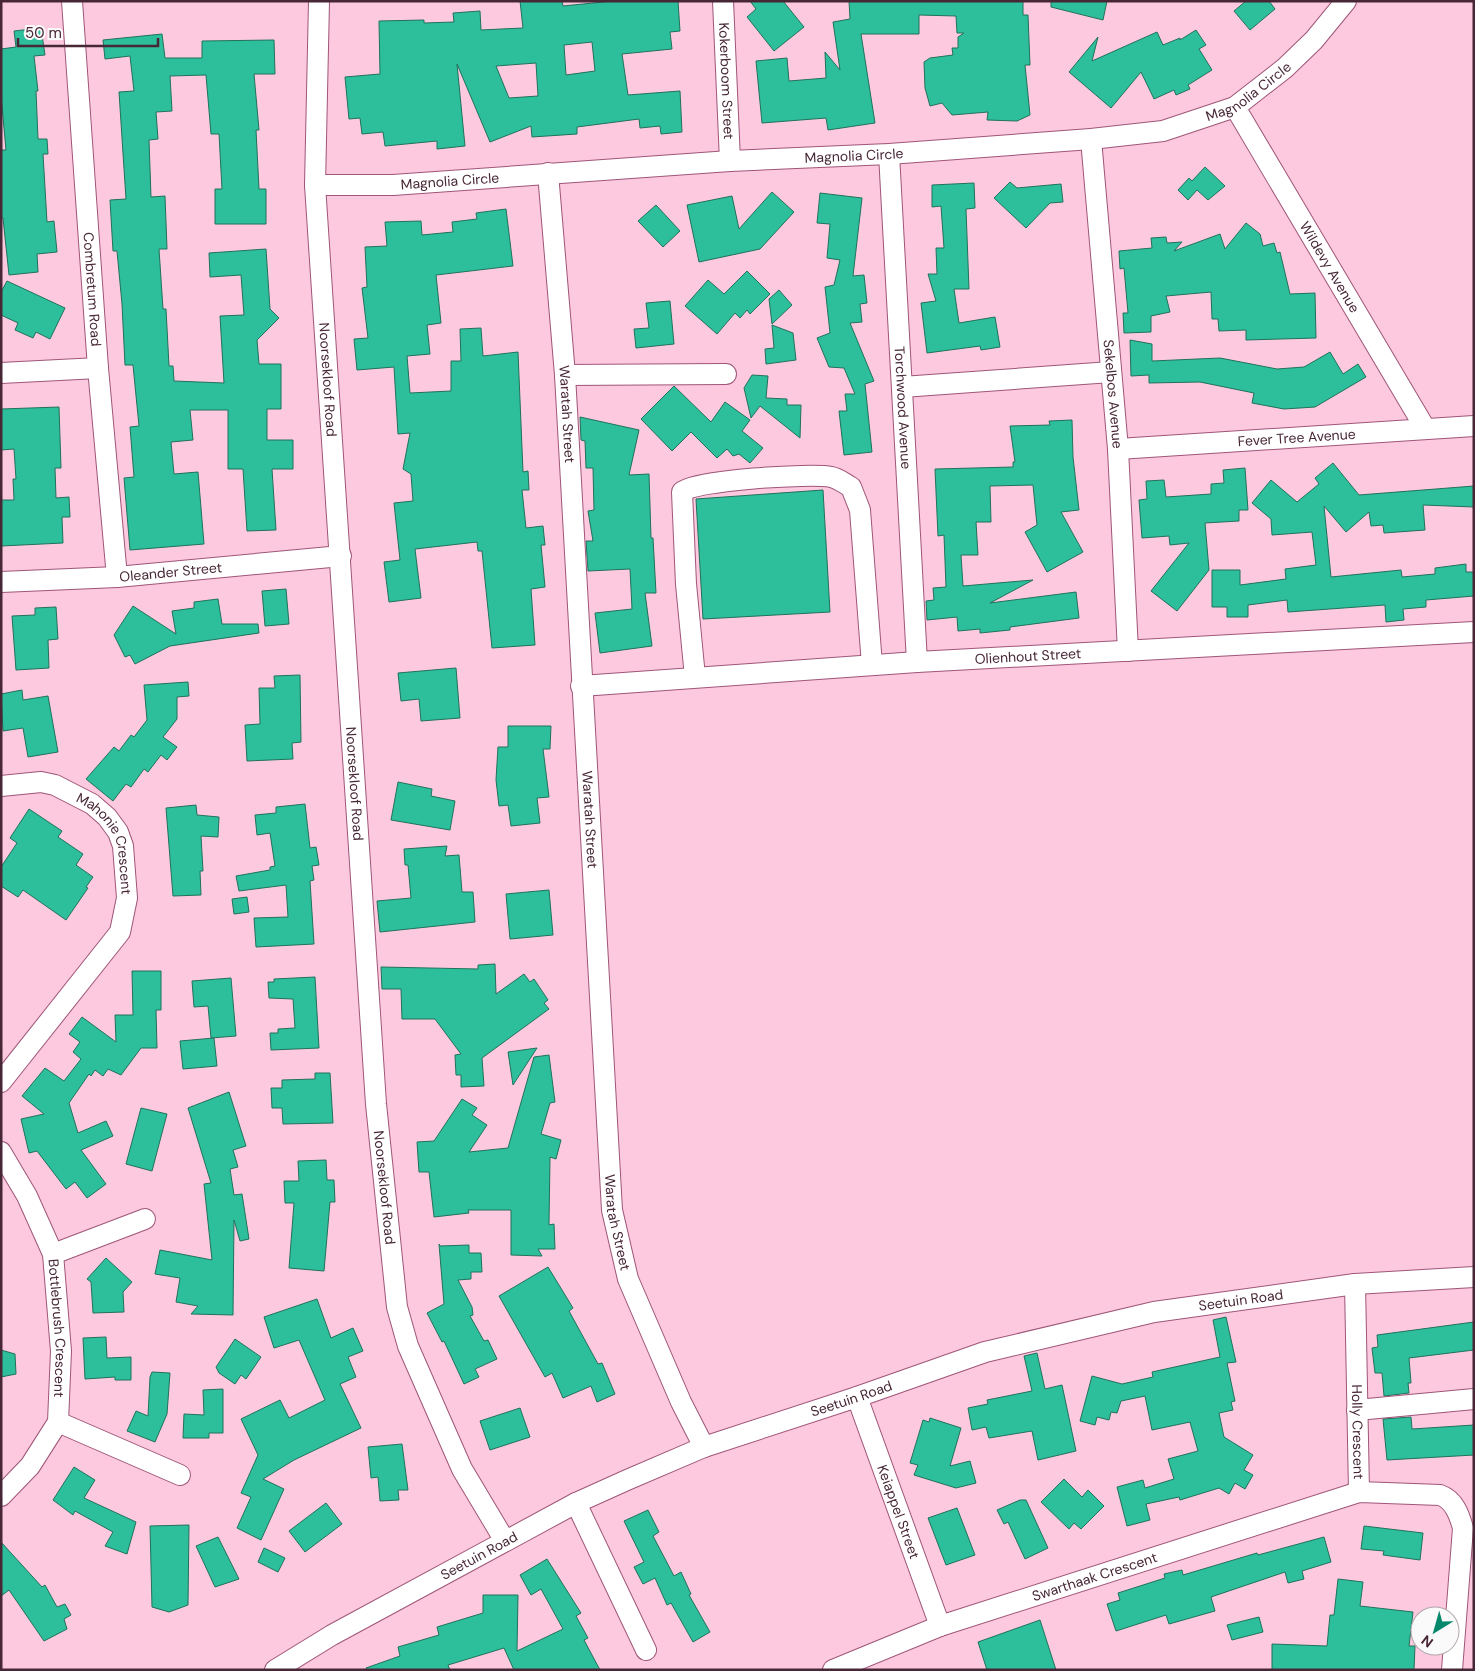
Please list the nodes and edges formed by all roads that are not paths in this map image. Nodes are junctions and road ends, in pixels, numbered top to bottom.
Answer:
1 (72, 1) edge
2 (319, 1) edge
3 (723, 1) edge
4 (1346, 1) edge
5 (1236, 106) junction
6 (1091, 139) junction
7 (889, 154) junction
8 (730, 161) junction
9 (548, 173) junction
10 (315, 185) junction
11 (98, 368) junction
12 (1111, 372) junction
13 (1, 373) edge
14 (726, 374) dead end
15 (564, 376) junction
16 (902, 387) junction
17 (1474, 426) edge
18 (1425, 428) junction
19 (1118, 449) junction
20 (341, 556) junction
21 (117, 577) junction
22 (1, 582) edge
23 (1474, 632) edge
24 (1128, 651) junction
25 (917, 662) junction
26 (872, 665) junction
27 (695, 677) junction
28 (581, 686) junction
29 (1, 786) edge
30 (1, 1082) edge
31 (1, 1152) edge
32 (144, 1219) dead end
33 (53, 1254) junction
34 (1474, 1277) edge
35 (1355, 1284) junction
36 (857, 1398) junction
37 (1474, 1399) edge
38 (1357, 1410) junction
39 (58, 1422) junction
40 (704, 1447) junction
41 (180, 1475) dead end
42 (1359, 1492) junction
43 (1, 1496) edge
44 (576, 1503) junction
45 (506, 1541) junction
46 (940, 1626) junction
47 (646, 1650) dead end
48 (281, 1668) edge
49 (833, 1670) edge
50 (1452, 1670) edge

1 - 11 street, Combretum Road
2 - 10 street, Noorsekloof Road
3 - 8 street, Kokerboom Street
4 - 5 street, Magnolia Circle
5 - 6 street, Magnolia Circle
5 - 18 street, Wildevy Avenue
6 - 7 street, Magnolia Circle
6 - 12 street, Sekelbos Avenue
7 - 8 street, Magnolia Circle
7 - 16 street, Torchwood Avenue
8 - 9 street, Magnolia Circle
9 - 10 street, Magnolia Circle
9 - 15 street, Waratah Street
10 - 20 street, Noorsekloof Road
11 - 13 street
11 - 21 street, Combretum Road
12 - 16 street
12 - 19 street, Sekelbos Avenue
14 - 15 street
15 - 28 street, Waratah Street
16 - 25 street, Torchwood Avenue
17 - 18 street, Fever Tree Avenue
18 - 19 street, Fever Tree Avenue
19 - 24 street, Sekelbos Avenue
20 - 21 street, Oleander Street
20 - 45 street, Noorsekloof Road
21 - 22 street, Oleander Street
23 - 24 street, Olienhout Street
24 - 25 street, Olienhout Street
25 - 26 street, Olienhout Street
26 - 27 street, Olienhout Street
26 - 27 street
27 - 28 street, Olienhout Street
28 - 40 street, Waratah Street
29 - 30 street, Mahonie Crescent
31 - 33 street, Bottlebrush Crescent
32 - 33 street
33 - 39 street, Bottlebrush Crescent
34 - 35 street, Seetuin Road
35 - 36 street, Seetuin Road
35 - 38 street, Holly Crescent
36 - 40 street, Seetuin Road
36 - 46 street, Keiappel Street
37 - 38 street
38 - 42 street, Holly Crescent
39 - 41 street
39 - 43 street
40 - 44 street, Seetuin Road
42 - 46 street, Swarthaak Crescent
42 - 50 street, Holly Crescent
44 - 45 street, Seetuin Road
44 - 47 street
45 - 48 street, Seetuin Road
46 - 49 street, Swarthaak Crescent

